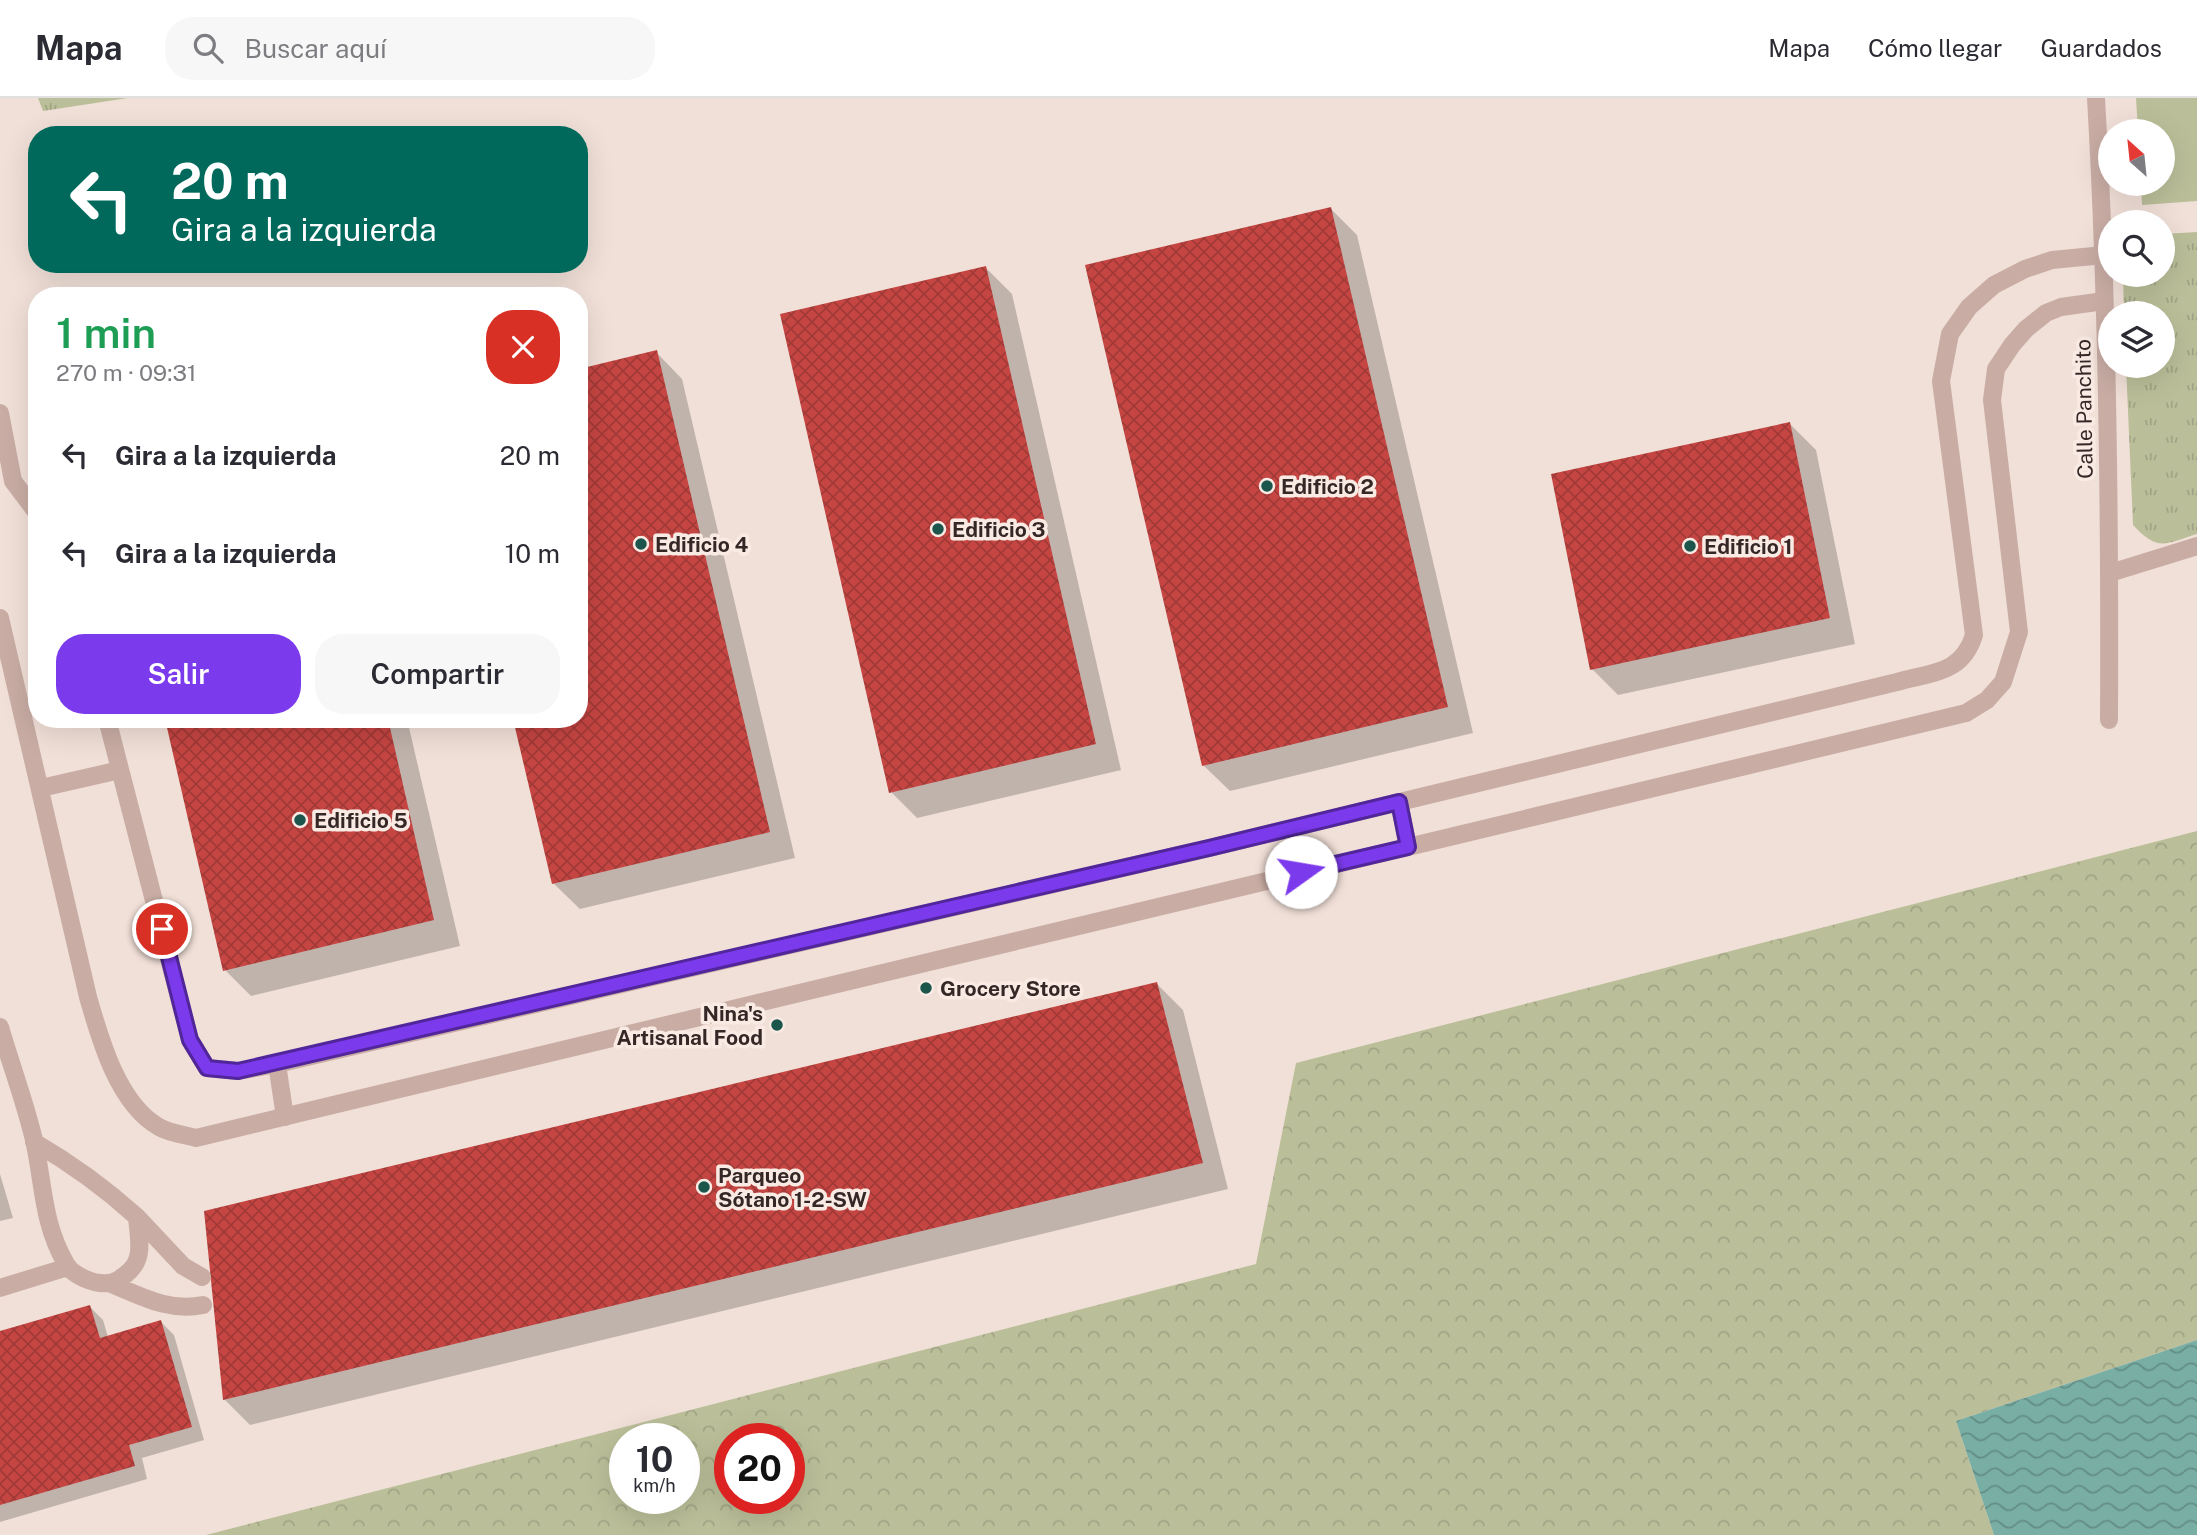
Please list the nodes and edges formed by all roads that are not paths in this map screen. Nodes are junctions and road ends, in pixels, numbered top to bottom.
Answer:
1 (2096, 98) edge
2 (2102, 210) edge
3 (2098, 256) edge
4 (2104, 287) edge
5 (2104, 301) edge
6 (2098, 302) edge
7 (2106, 378) edge
8 (0, 413) edge
9 (7, 483) edge
10 (28, 504) edge
11 (2197, 546) edge
12 (2110, 573) junction
13 (0, 618) edge
14 (2109, 720) dead end
15 (109, 728) edge
16 (120, 770) junction
17 (41, 788) junction
18 (1399, 802) junction
19 (1408, 847) junction
20 (0, 1027) edge
21 (277, 1063) junction
22 (285, 1117) junction
23 (34, 1142) junction
24 (137, 1217) junction
25 (68, 1268) junction
26 (202, 1277) dead end
27 (109, 1283) junction
28 (0, 1288) edge
29 (203, 1305) dead end

1 - 2 street, Calle Panchito
3 - 18 street
4 - 5 street, Calle Panchito
6 - 19 street
7 - 12 street, Calle Panchito
8 - 9 street
9 - 10 street
11 - 12 street
12 - 14 street, Calle Panchito
13 - 17 street
15 - 16 street
16 - 17 street
16 - 21 street
17 - 22 street
18 - 19 street
18 - 21 street
19 - 22 street
20 - 23 street
21 - 22 street
23 - 24 street
23 - 25 street
24 - 26 street
24 - 27 street
25 - 27 street
25 - 28 street
27 - 29 street

